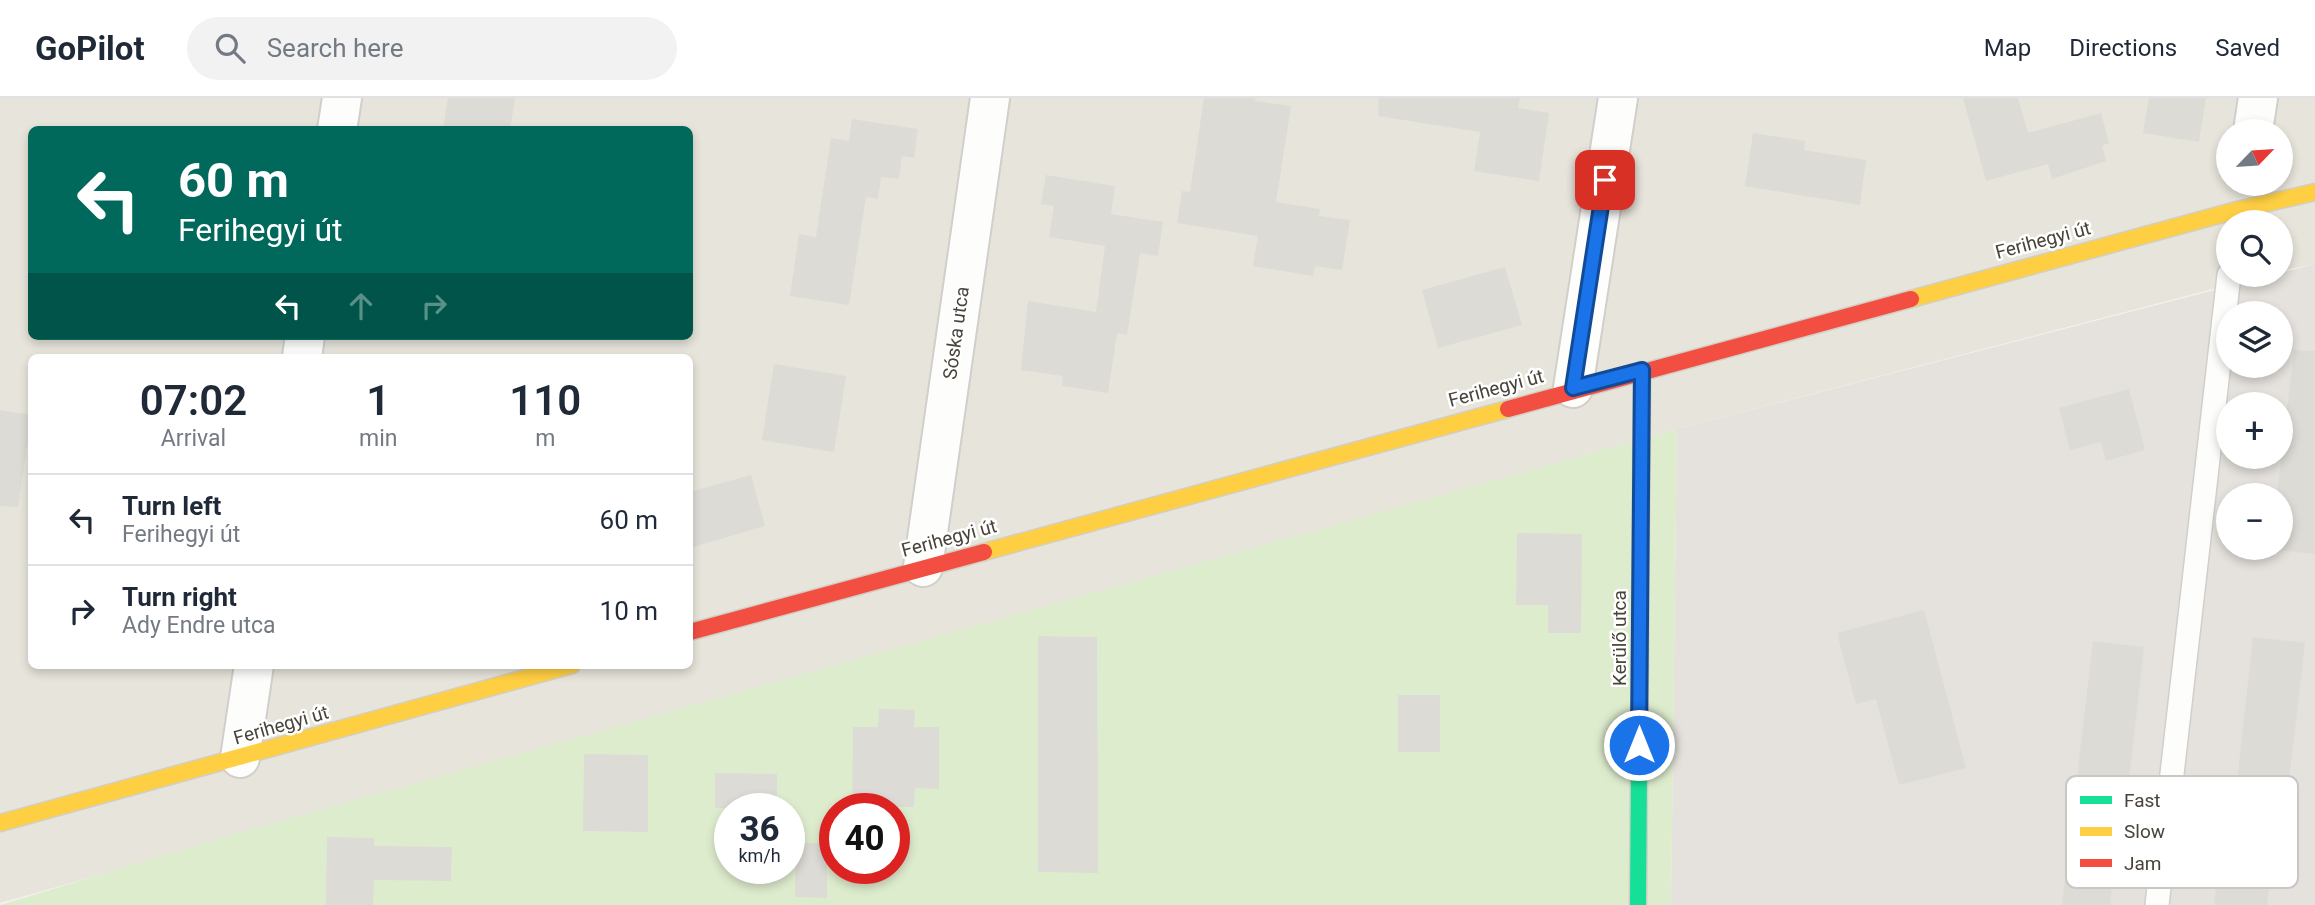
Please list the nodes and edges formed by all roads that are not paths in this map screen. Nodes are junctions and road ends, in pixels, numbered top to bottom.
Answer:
1 (342, 98) edge
2 (990, 98) edge
3 (1618, 98) edge
4 (2258, 98) edge
5 (2255, 119) edge
6 (338, 126) edge
7 (2315, 192) edge
8 (2238, 205) edge
9 (2228, 287) edge
10 (1642, 370) junction
11 (1573, 388) junction
12 (923, 567) junction
13 (693, 631) edge
14 (253, 669) edge
15 (558, 669) edge
16 (240, 758) junction
17 (2172, 776) edge
18 (0, 823) edge
19 (1638, 905) edge

1 - 6 street
2 - 12 street, Sóska utca
3 - 11 street
4 - 5 street
7 - 8 main road, Ferihegyi út
8 - 10 main road, Ferihegyi út
9 - 17 lane
10 - 11 main road, Ferihegyi út
10 - 19 main road, Kerülő utca
11 - 12 main road, Ferihegyi út
12 - 13 main road, Ferihegyi út
14 - 16 street
15 - 16 main road, Ferihegyi út
16 - 18 main road, Ferihegyi út

